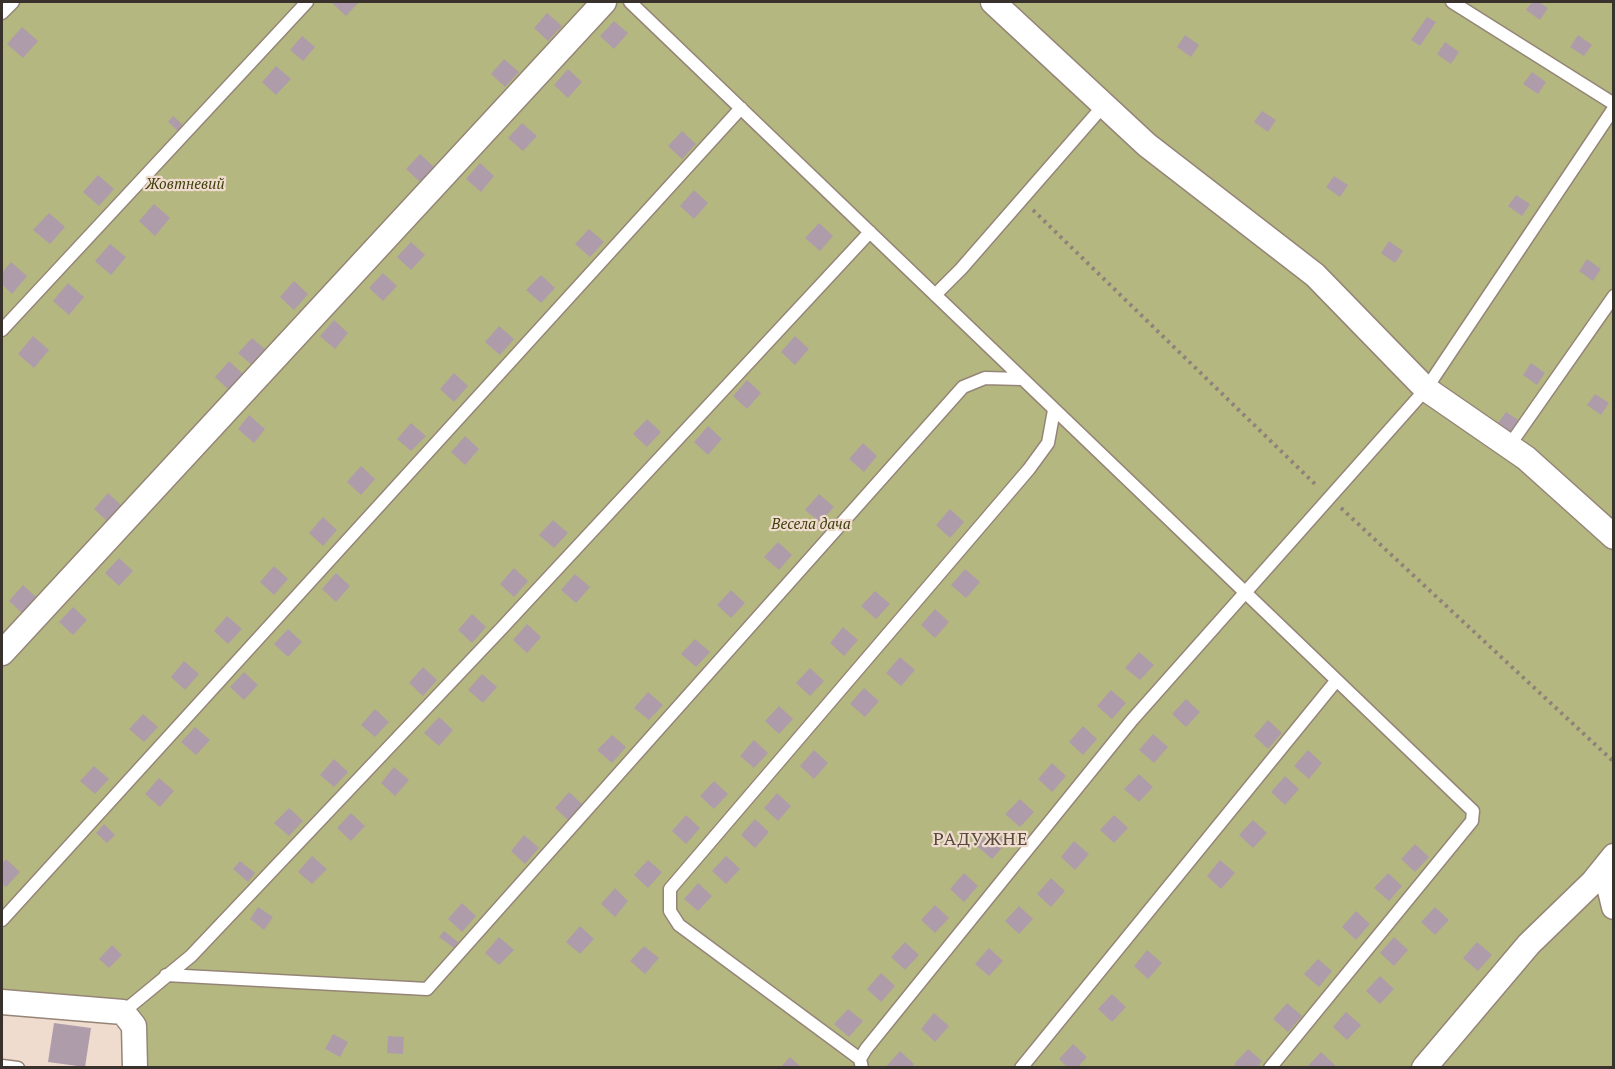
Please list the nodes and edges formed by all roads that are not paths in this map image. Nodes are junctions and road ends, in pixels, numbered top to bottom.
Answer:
1 (13, 2) edge
2 (307, 2) edge
3 (604, 2) edge
4 (630, 2) edge
5 (993, 2) edge
6 (1452, 2) edge
7 (2, 14) edge
8 (1104, 105) junction
9 (1614, 106) edge
10 (741, 108) junction
11 (870, 232) junction
12 (935, 295) junction
13 (1614, 296) edge
14 (2, 330) edge
15 (1022, 379) junction
16 (1426, 389) junction
17 (1054, 410) junction
18 (1509, 446) junction
19 (1614, 537) edge
20 (1245, 594) junction
21 (2, 653) edge
22 (1336, 681) junction
23 (1613, 857) edge
24 (1614, 907) edge
25 (2, 920) edge
26 (166, 975) junction
27 (2, 1002) edge
28 (123, 1012) junction
29 (861, 1063) edge
30 (2, 1066) edge
31 (7, 1067) edge
32 (18, 1068) edge
33 (135, 1068) edge
34 (1021, 1068) edge
35 (1270, 1068) edge
36 (1424, 1068) edge

1 - 7 lane
2 - 14 lane
3 - 21 street
4 - 10 lane
5 - 8 street
6 - 9 lane
8 - 12 lane
8 - 16 street
9 - 16 lane
10 - 11 lane
10 - 25 lane
11 - 12 lane
11 - 26 lane
12 - 15 lane
13 - 18 lane
15 - 17 lane
15 - 26 lane
16 - 18 street
16 - 20 lane
17 - 20 lane
17 - 29 lane
18 - 19 street
20 - 22 lane
20 - 29 lane
22 - 34 lane
22 - 35 lane
23 - 24 street
23 - 36 street
26 - 28 lane
27 - 28 street
28 - 33 street
30 - 31 lane
31 - 32 lane

